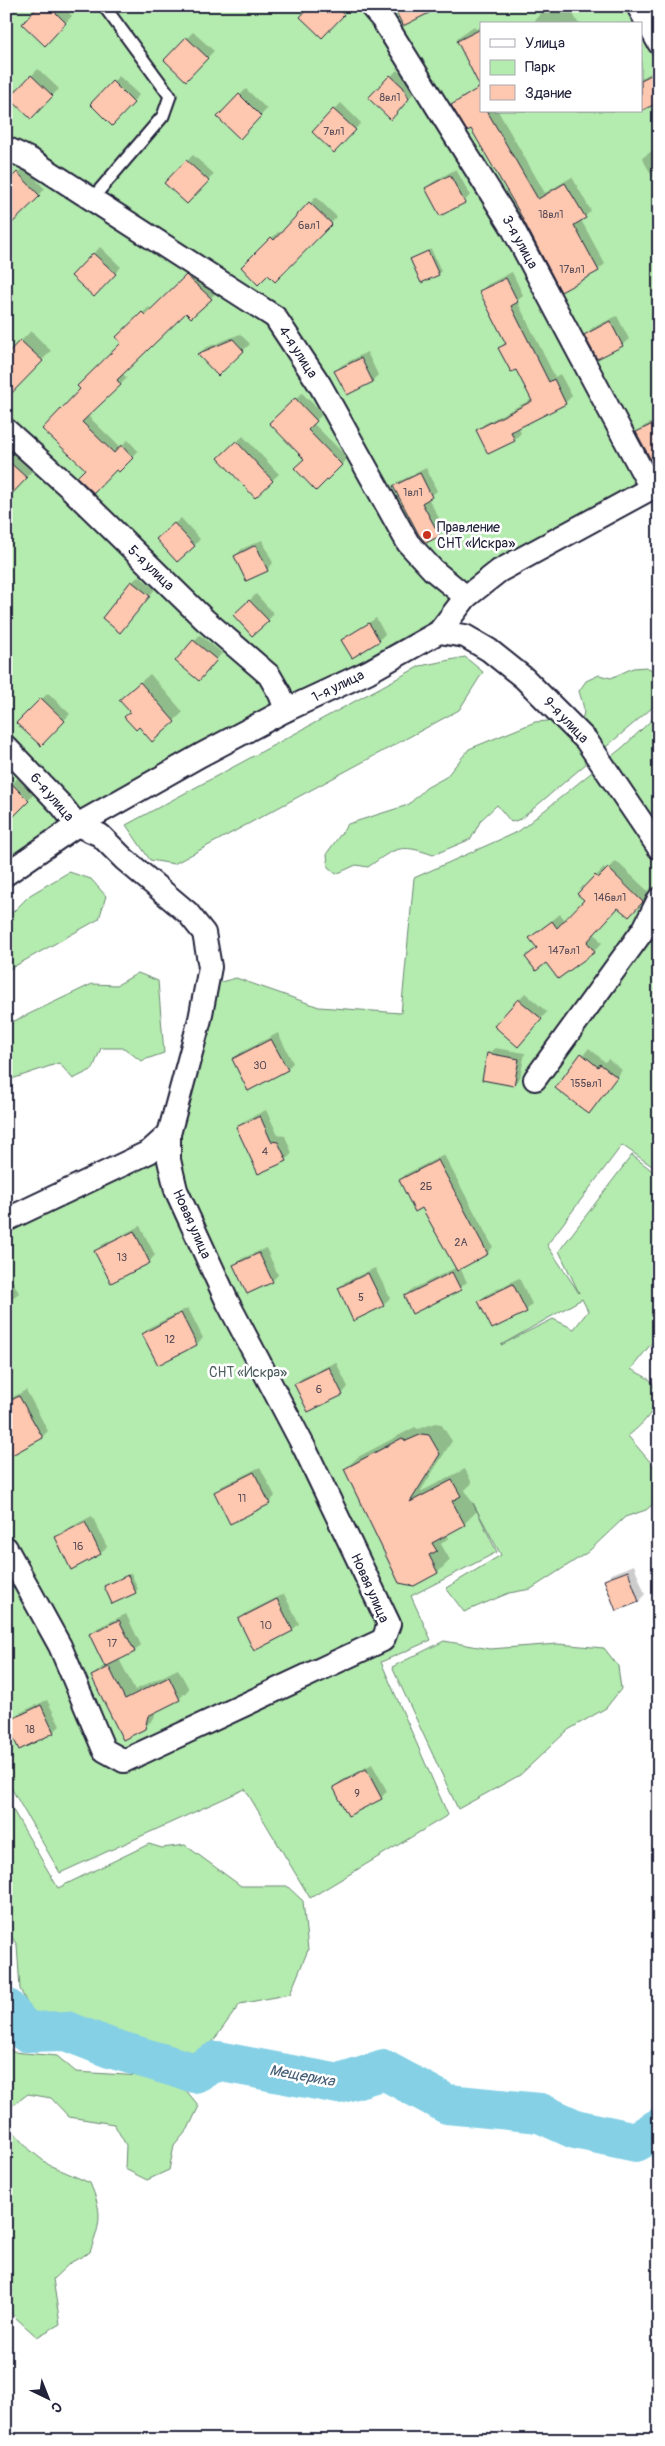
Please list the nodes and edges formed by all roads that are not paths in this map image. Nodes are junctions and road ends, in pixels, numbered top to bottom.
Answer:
1 (104, 6) edge
2 (371, 6) edge
3 (638, 6) edge
4 (659, 43) edge
5 (6, 148) edge
6 (91, 200) junction
7 (6, 430) edge
8 (655, 486) edge
9 (466, 597) junction
10 (439, 632) junction
11 (286, 710) junction
12 (6, 747) edge
13 (77, 825) junction
14 (659, 848) edge
15 (6, 874) edge
16 (659, 899) edge
17 (535, 1079) dead end
18 (169, 1134) junction
19 (6, 1220) edge
20 (6, 1548) edge

1 - 6 lane
2 - 8 street, 3-я улица
3 - 4 street
5 - 6 street, 4-я улица
6 - 9 street, 4-я улица
7 - 11 street, 5-я улица
8 - 9 street, 1-я улица
9 - 10 street, 1-я улица
10 - 11 street, 1-я улица
10 - 14 street, 9-я улица
11 - 13 street, 1-я улица
12 - 13 street, 6-я улица
13 - 15 street, 1-я улица
13 - 18 street, Новая улица
16 - 17 street
18 - 19 street
18 - 20 street, Новая улица

